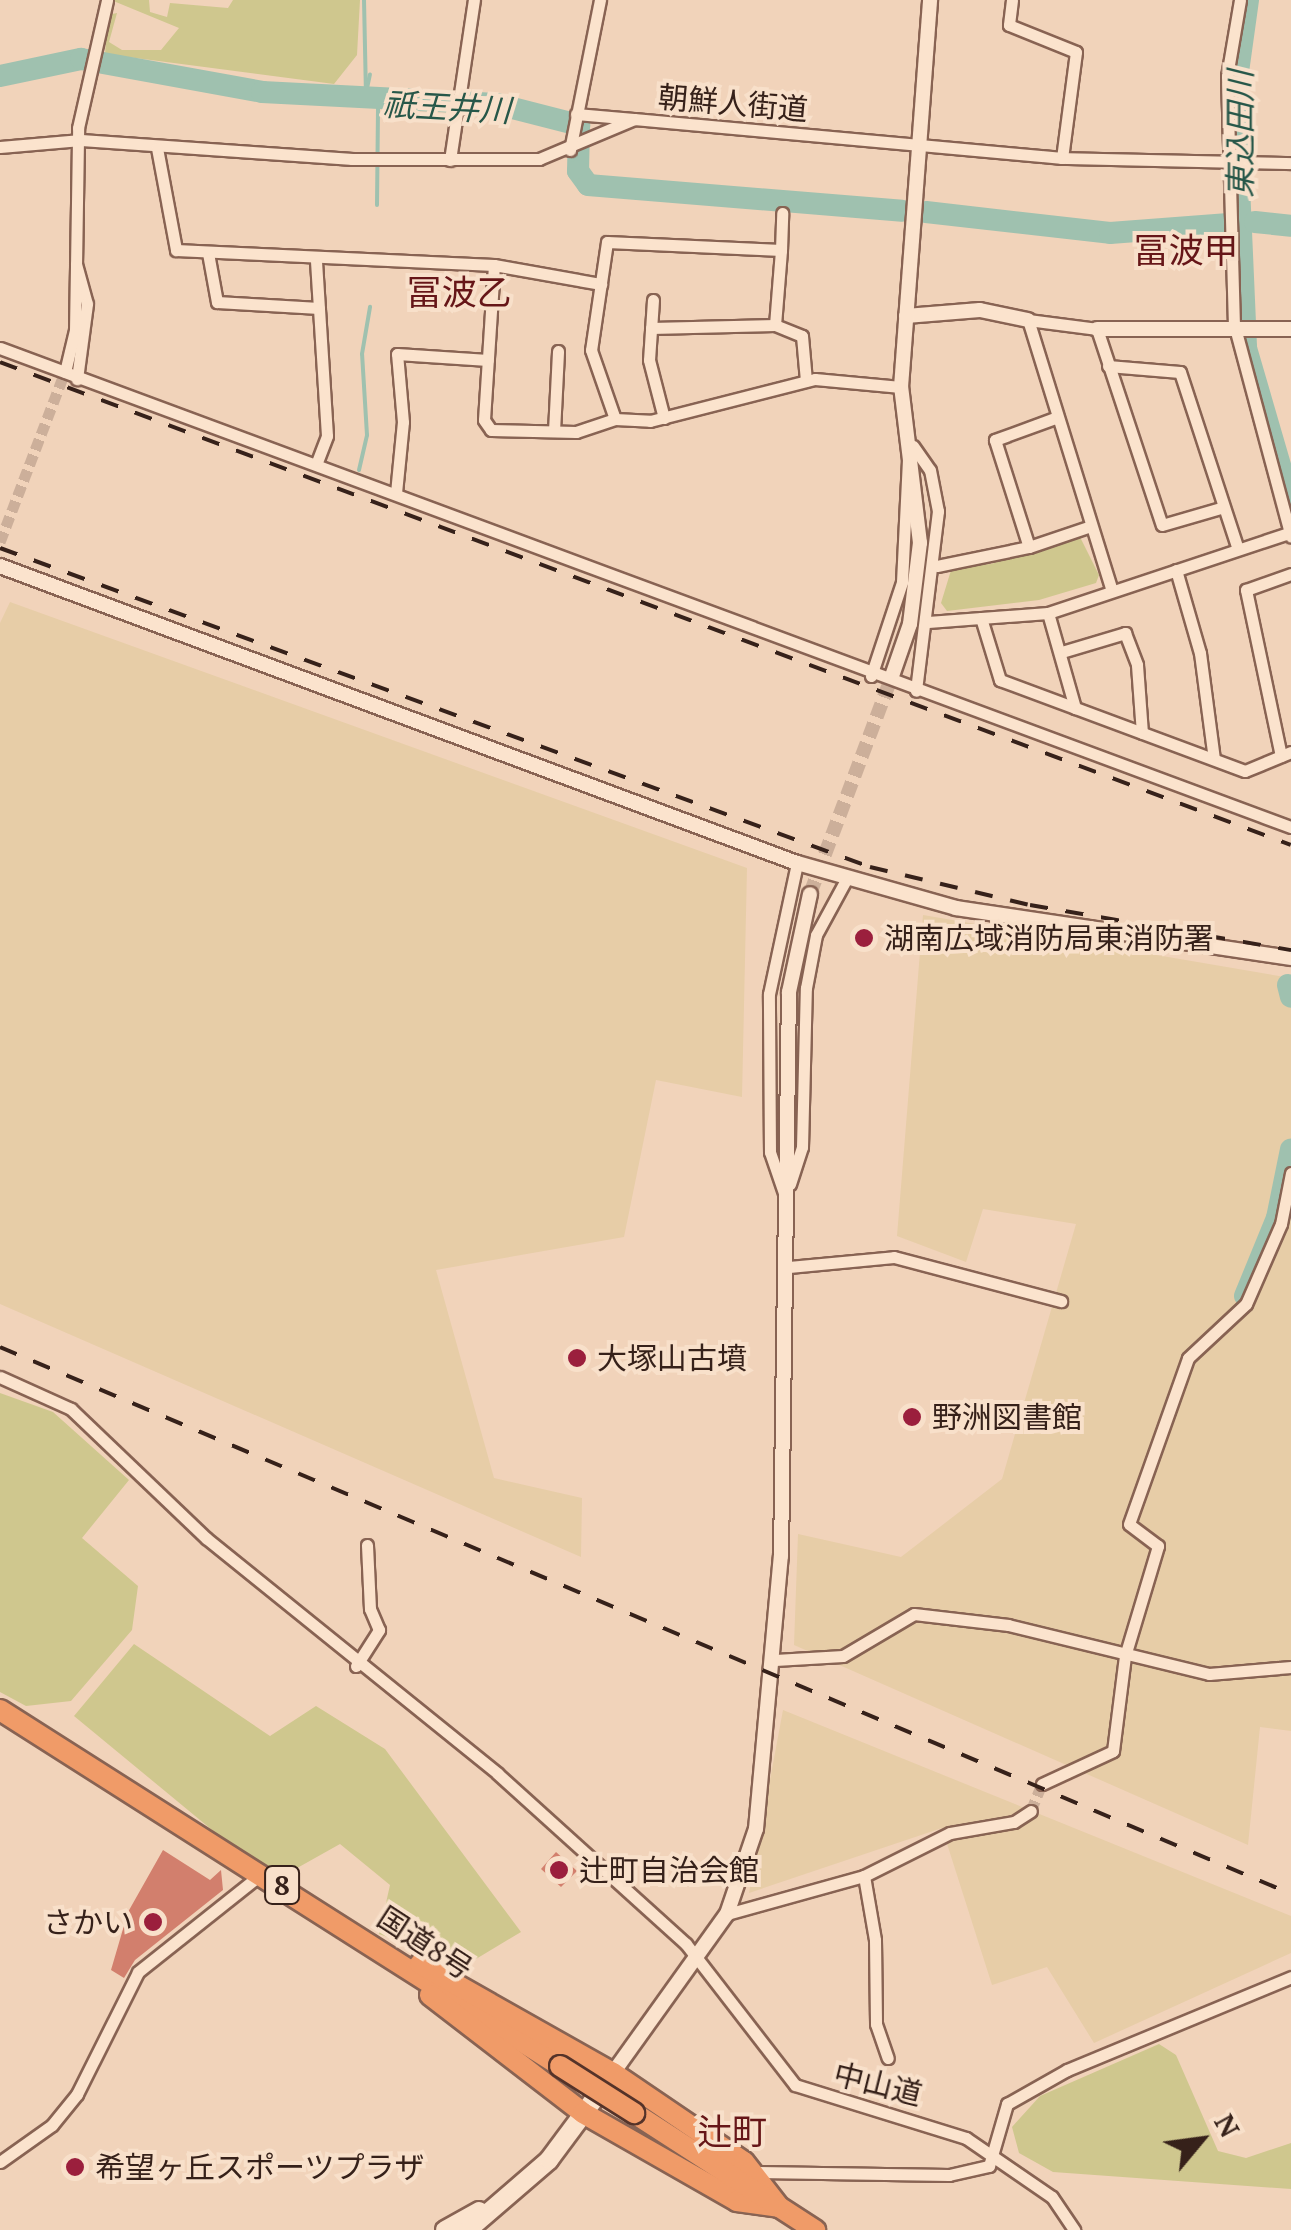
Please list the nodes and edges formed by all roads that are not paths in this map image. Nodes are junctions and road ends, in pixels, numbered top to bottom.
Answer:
1 (107, 0) edge
2 (474, 0) edge
3 (600, 0) edge
4 (930, 0) edge
5 (1012, 0) edge
6 (1240, 0) edge
7 (634, 119) junction
8 (574, 120) junction
9 (81, 140) junction
10 (918, 146) junction
11 (0, 147) edge
12 (576, 147) junction
13 (157, 148) junction
14 (1062, 158) junction
15 (450, 160) junction
16 (1236, 163) junction
17 (1291, 163) edge
18 (782, 213) dead end
19 (781, 250) junction
20 (208, 253) junction
21 (316, 262) junction
22 (494, 265) junction
23 (601, 284) junction
24 (653, 300) dead end
25 (319, 308) junction
26 (906, 316) junction
27 (1028, 320) junction
28 (1234, 324) junction
29 (775, 325) junction
30 (651, 328) junction
31 (1097, 330) junction
32 (1291, 331) edge
33 (0, 348) edge
34 (558, 350) dead end
35 (488, 360) junction
36 (1108, 366) junction
37 (71, 375) junction
38 (806, 382) junction
39 (901, 387) junction
40 (664, 418) junction
41 (1055, 418) junction
42 (615, 420) junction
43 (554, 431) junction
44 (914, 446) junction
45 (316, 464) junction
46 (396, 493) junction
47 (1220, 508) junction
48 (1092, 526) junction
49 (1290, 534) edge
50 (1029, 546) junction
51 (1238, 550) junction
52 (0, 566) edge
53 (937, 566) junction
54 (1176, 570) junction
55 (1291, 574) edge
56 (1112, 592) junction
57 (1048, 613) junction
58 (981, 618) junction
59 (928, 622) junction
60 (1065, 652) junction
61 (872, 676) junction
62 (892, 676) tunnel mouth
63 (916, 692) junction
64 (1076, 708) junction
65 (1142, 733) junction
66 (1286, 754) edge
67 (1214, 759) junction
68 (1291, 827) edge
69 (797, 863) junction
70 (847, 878) junction
71 (810, 894) tunnel mouth
72 (1291, 958) edge
73 (1291, 1174) edge
74 (786, 1198) junction
75 (788, 1267) junction
76 (1061, 1301) dead end
77 (0, 1377) edge
78 (367, 1545) dead end
79 (1125, 1656) junction
80 (775, 1660) junction
81 (356, 1666) junction
82 (1291, 1667) edge
83 (0, 1710) edge
84 (1042, 1784) tunnel mouth
85 (1031, 1811) dead end
86 (261, 1874) junction
87 (864, 1876) junction
88 (728, 1914) junction
89 (388, 1954) junction
90 (696, 1957) junction
91 (1291, 1976) edge
92 (888, 2058) dead end
93 (614, 2073) junction
94 (583, 2113) junction
95 (996, 2158) junction
96 (0, 2162) edge
97 (758, 2172) junction
98 (520, 2188) junction
99 (779, 2207) junction
100 (444, 2230) edge
101 (468, 2230) edge
102 (815, 2230) edge
103 (1074, 2230) edge

1 - 9 street
2 - 15 street
3 - 8 street
4 - 10 street
5 - 14 street
6 - 16 street
7 - 8 street
7 - 10 street, 朝鮮人街道
7 - 12 street, 朝鮮人街道
8 - 12 street
9 - 11 street, 朝鮮人街道
9 - 13 street, 朝鮮人街道
9 - 37 street
10 - 14 street, 朝鮮人街道
10 - 26 street
12 - 15 street, 朝鮮人街道
13 - 15 street, 朝鮮人街道
13 - 20 street
14 - 16 street, 朝鮮人街道
16 - 17 street, 朝鮮人街道
16 - 28 street
18 - 19 street
19 - 23 street
19 - 29 street
20 - 21 street
20 - 25 street
21 - 22 street
21 - 25 street
22 - 23 street
22 - 35 street
23 - 42 street
24 - 30 street
25 - 45 street
26 - 27 street
26 - 39 street
27 - 31 street
27 - 41 street
28 - 31 street
28 - 32 street
28 - 49 street
29 - 30 street
29 - 38 street
30 - 40 street
31 - 36 street
33 - 37 street
34 - 43 street
35 - 43 street
35 - 46 street
36 - 47 street
36 - 47 street
37 - 45 street
38 - 39 street
38 - 40 street
39 - 44 street
40 - 42 street
41 - 48 street
41 - 50 street
42 - 43 street
44 - 53 street
44 - 61 street
44 - 62 street
45 - 46 street
46 - 61 street
47 - 51 street
48 - 50 street
48 - 56 street
49 - 51 street
50 - 53 street
51 - 54 street
52 - 69 street
53 - 59 street
54 - 56 street
54 - 67 street
55 - 66 street
56 - 57 street
57 - 58 street
57 - 60 street
58 - 59 street
58 - 64 street
59 - 63 street
60 - 64 street
60 - 65 street
61 - 63 street
63 - 68 street
64 - 65 street
65 - 67 street
66 - 67 street
69 - 70 street
69 - 74 street
70 - 72 street
70 - 74 street
71 - 74 street
73 - 79 street
74 - 75 street
75 - 76 street
75 - 80 street
77 - 81 street, 中山道
78 - 81 street
79 - 80 street
79 - 82 street
79 - 84 street
80 - 88 street
81 - 90 street, 中山道
83 - 86 highway, 国道8号 / 8
85 - 87 street
86 - 89 highway, 国道8号 / 8
86 - 96 street
87 - 88 street
87 - 92 street
88 - 90 street
89 - 93 highway
89 - 94 highway
89 - 99 highway, 国道8号 / 8, bridge
90 - 93 street
90 - 95 street, 中山道
91 - 95 street
93 - 94 main road
93 - 97 highway
94 - 98 main road
94 - 99 highway
95 - 97 street
95 - 103 street, 中山道
97 - 99 highway
98 - 100 main road
98 - 101 main road
99 - 102 highway, 国道8号 / 8

